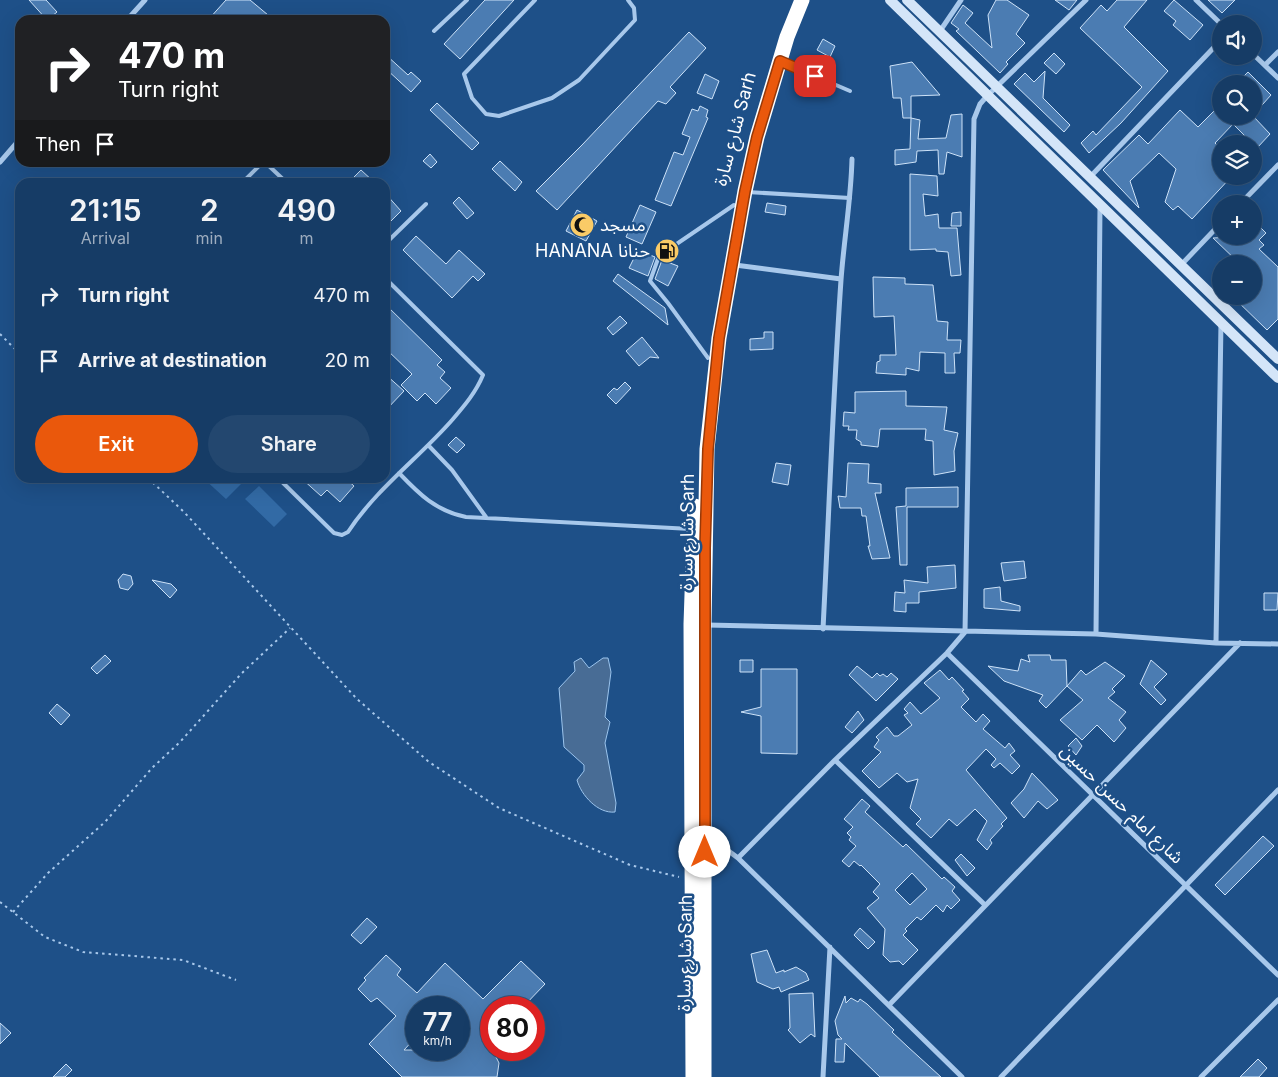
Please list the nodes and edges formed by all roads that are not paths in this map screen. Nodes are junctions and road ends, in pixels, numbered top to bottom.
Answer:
1 (145, 0) edge
2 (466, 0) edge
3 (535, 0) edge
4 (628, 0) edge
5 (791, 0) edge
6 (802, 0) edge
7 (890, 0) edge
8 (907, 0) edge
9 (961, 0) edge
10 (1086, 0) edge
11 (1196, 0) edge
12 (132, 15) edge
13 (1212, 15) edge
14 (940, 31) junction
15 (434, 32) dead end
16 (1212, 49) edge
17 (1278, 52) edge
18 (780, 61) junction
19 (1262, 62) edge
20 (1265, 65) junction
21 (1278, 78) edge
22 (997, 86) junction
23 (850, 90) dead end
24 (987, 96) junction
25 (15, 146) edge
26 (852, 159) dead end
27 (0, 162) edge
28 (1278, 165) edge
29 (258, 167) edge
30 (270, 167) edge
31 (1091, 176) junction
32 (247, 178) edge
33 (282, 178) edge
34 (745, 191) junction
35 (1249, 195) edge
36 (851, 198) junction
37 (1100, 202) junction
38 (426, 204) dead end
39 (734, 205) junction
40 (1212, 232) edge
41 (390, 239) edge
42 (732, 264) junction
43 (1181, 265) junction
44 (841, 280) junction
45 (390, 283) edge
46 (1221, 322) junction
47 (1276, 353) edge
48 (708, 358) junction
49 (1278, 378) edge
50 (429, 446) junction
51 (399, 473) junction
52 (283, 483) edge
53 (486, 517) junction
54 (694, 530) junction
55 (704, 625) junction
56 (822, 629) junction
57 (965, 632) junction
58 (1096, 634) junction
59 (1240, 642) junction
60 (1216, 643) junction
61 (1278, 644) edge
62 (947, 653) junction
63 (835, 760) junction
64 (1278, 790) edge
65 (1094, 794) junction
66 (705, 833) junction
67 (738, 858) junction
68 (1187, 886) junction
69 (985, 905) junction
70 (830, 947) junction
71 (1278, 975) edge
72 (1278, 1000) edge
73 (889, 1005) junction
74 (692, 1077) edge
75 (704, 1077) edge
76 (823, 1077) edge
77 (962, 1077) edge
78 (1001, 1077) edge
79 (1201, 1077) edge

1 - 12 street
2 - 15 lane
3 - 4 lane
5 - 39 highway, شارع سارة Sarh
6 - 18 highway, شارع سارة Sarh
7 - 24 street
8 - 14 street
9 - 14 street
10 - 22 street
11 - 13 street
14 - 22 street
16 - 31 street
17 - 20 street
18 - 23 lane
18 - 34 highway, شارع سارة Sarh
19 - 20 street
20 - 21 street
22 - 24 street
22 - 31 street
24 - 37 street
24 - 57 street
25 - 27 street
26 - 36 street
28 - 35 street
29 - 32 lane
30 - 33 lane
31 - 43 street
34 - 36 lane
34 - 42 highway, شارع سارة Sarh
36 - 44 street
37 - 46 street
37 - 58 street
38 - 41 lane
39 - 48 highway, شارع سارة Sarh
39 - 48 lane
40 - 43 street
42 - 44 street
42 - 55 highway, شارع سارة Sarh
43 - 47 street
44 - 56 street
45 - 50 lane
46 - 49 street
46 - 60 street
48 - 54 highway, شارع سارة Sarh
50 - 51 lane
50 - 53 lane
51 - 52 lane
51 - 53 lane
53 - 54 lane
54 - 74 highway, شارع سارة Sarh
55 - 56 street
55 - 66 highway, شارع سارة Sarh
56 - 57 street
57 - 58 street
57 - 62 street
58 - 60 street
59 - 60 street
59 - 61 street
59 - 65 street
62 - 63 street
62 - 65 street, شارع امام حسن حسين
63 - 67 street
63 - 69 street
64 - 68 street
65 - 68 street, شارع امام حسن حسين
65 - 69 street
66 - 67 street
66 - 75 highway, شارع سارة Sarh
67 - 70 street
68 - 71 street, شارع امام حسن حسين
68 - 78 street
69 - 73 street
70 - 73 street
70 - 76 street
72 - 79 street
73 - 77 street

